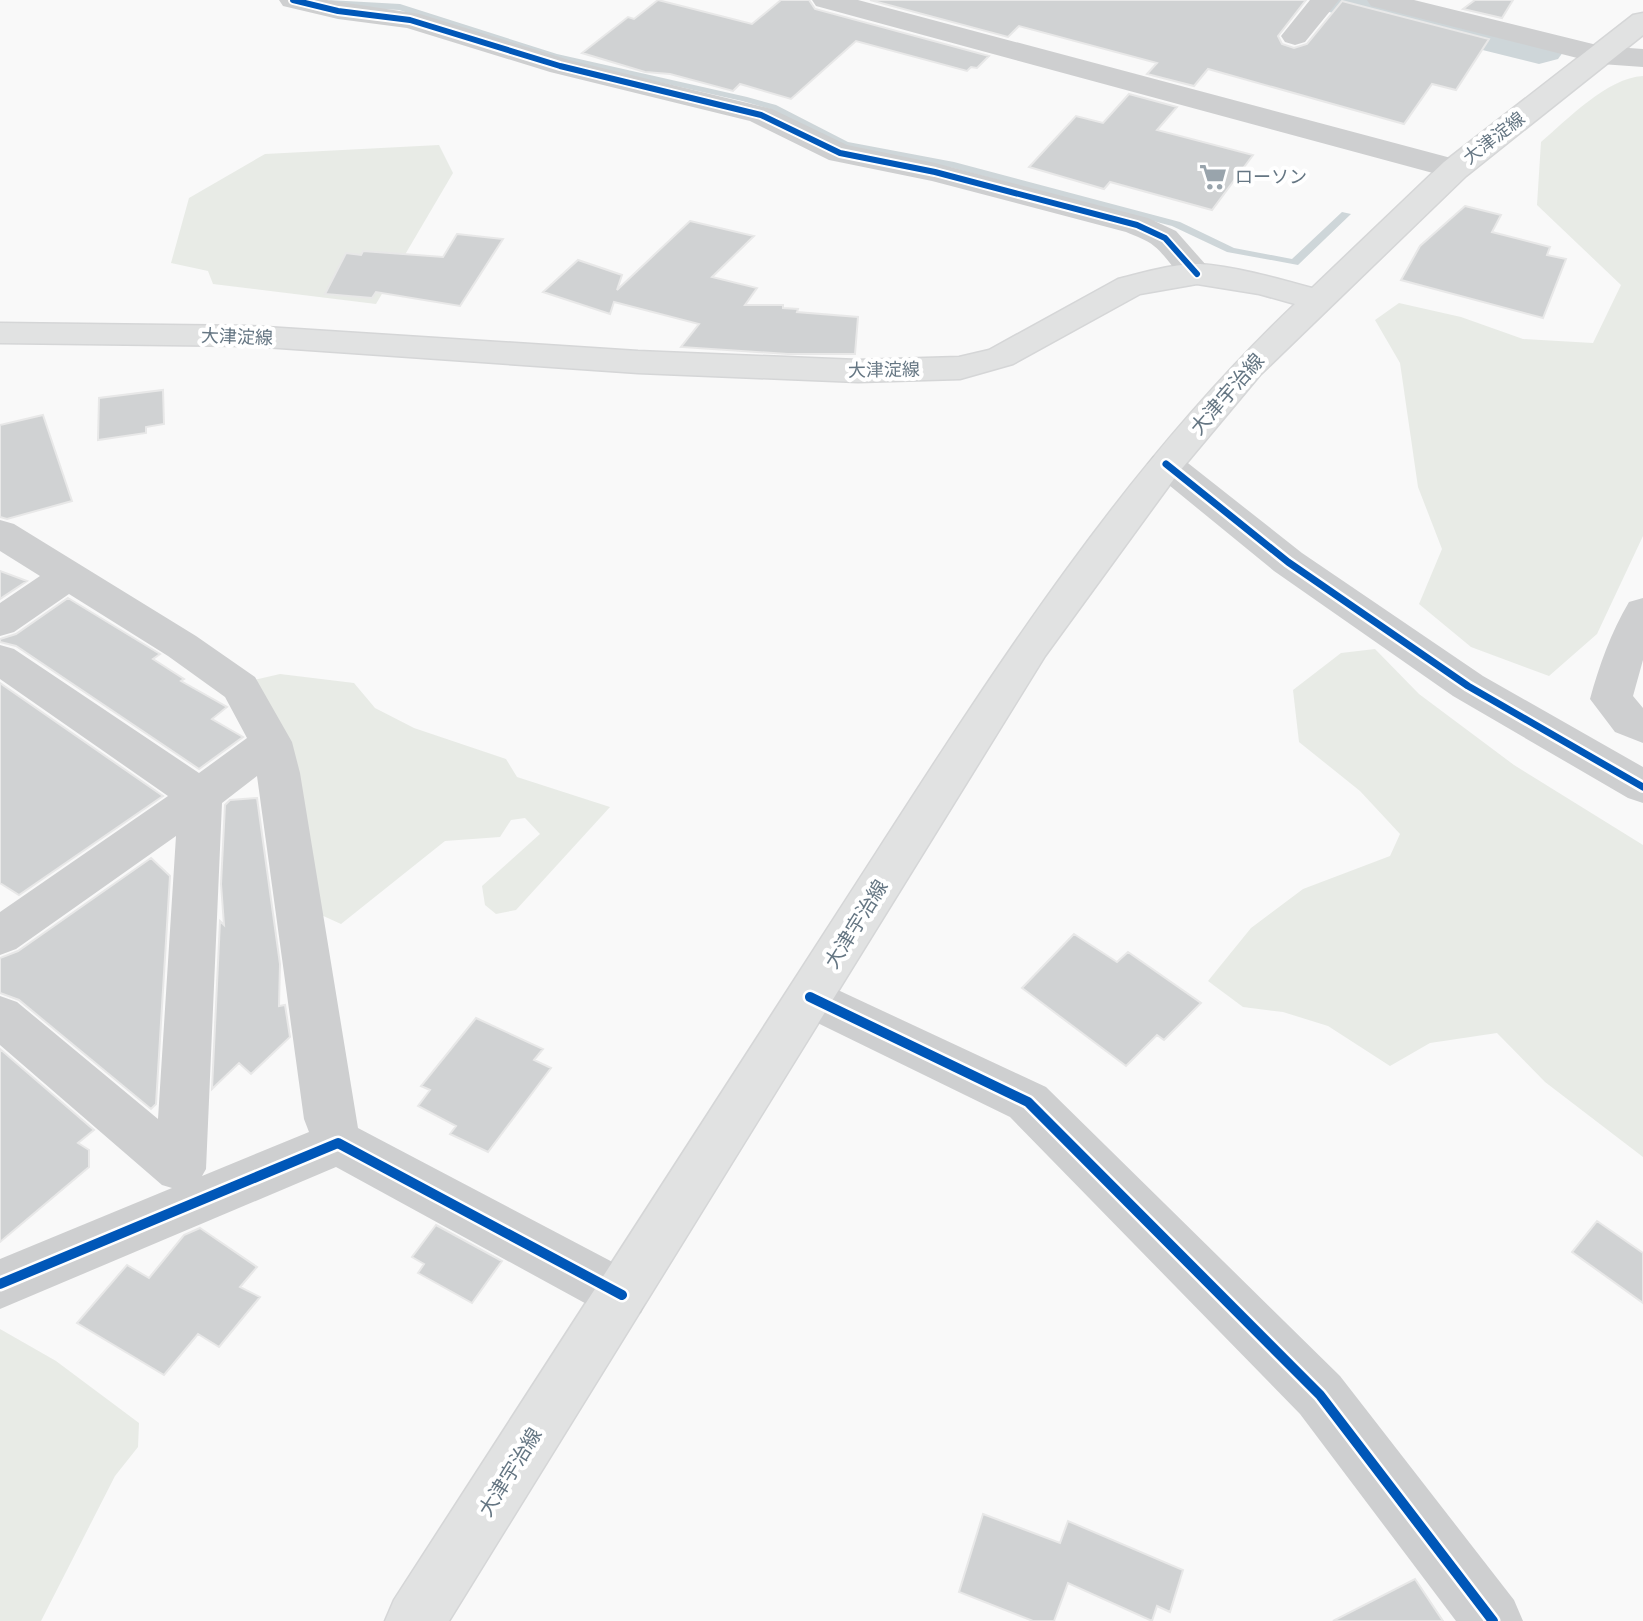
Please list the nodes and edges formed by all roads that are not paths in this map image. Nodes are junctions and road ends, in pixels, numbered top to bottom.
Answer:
1 (293, 0) edge
2 (826, 0) edge
3 (1325, 0) edge
4 (1381, 0) edge
5 (1643, 21) edge
6 (1295, 36) dead end
7 (1601, 55) junction
8 (1643, 58) edge
9 (1455, 169) junction
10 (1197, 274) junction
11 (1316, 300) junction
12 (0, 333) edge
13 (1166, 464) junction
14 (0, 533) edge
15 (68, 576) junction
16 (1643, 612) edge
17 (0, 622) edge
18 (0, 659) edge
19 (1643, 728) edge
20 (271, 742) junction
21 (1643, 787) edge
22 (200, 796) junction
23 (3, 929) edge
24 (810, 997) junction
25 (0, 1016) edge
26 (338, 1143) junction
27 (184, 1187) junction
28 (0, 1284) edge
29 (622, 1295) junction
30 (415, 1621) edge
31 (1493, 1621) edge

1 - 10 street
2 - 9 street
3 - 6 street
4 - 7 street
5 - 7 main road, 大津淀線
7 - 8 street
7 - 9 main road, 大津淀線
9 - 11 main road, 大津淀線
10 - 11 main road, 大津淀線
10 - 12 main road, 大津淀線
11 - 13 main road, 大津宇治線
13 - 21 street
13 - 24 main road, 大津宇治線
14 - 15 street
15 - 17 street
15 - 20 street
16 - 19 street
18 - 22 street
20 - 22 street
20 - 26 street
22 - 23 street
22 - 27 street
24 - 29 main road, 大津宇治線
24 - 31 street
25 - 27 street
26 - 27 street
26 - 29 street
27 - 28 street
29 - 30 main road, 大津宇治線

